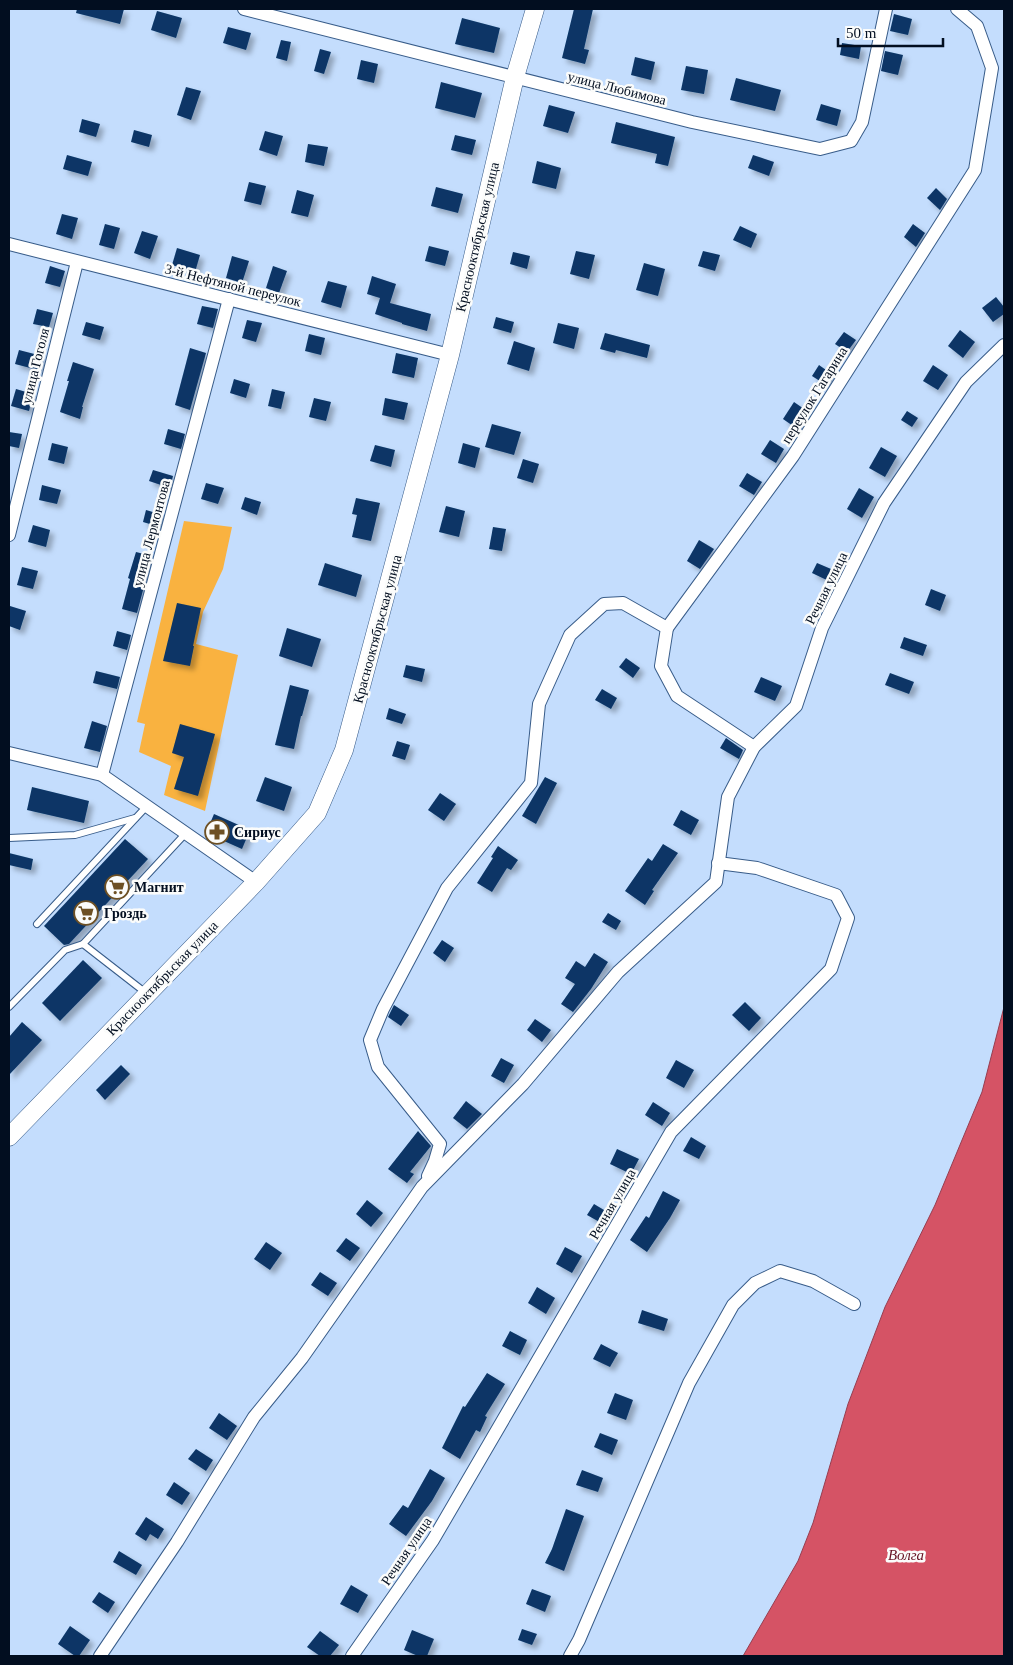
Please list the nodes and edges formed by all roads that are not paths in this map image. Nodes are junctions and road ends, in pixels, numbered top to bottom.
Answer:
1 (244, 9) edge
2 (536, 9) edge
3 (886, 9) edge
4 (957, 9) edge
5 (515, 77) junction
6 (9, 244) edge
7 (77, 262) junction
8 (229, 299) junction
9 (1004, 345) edge
10 (450, 355) junction
11 (9, 535) edge
12 (667, 628) junction
13 (754, 747) junction
14 (9, 753) edge
15 (102, 775) junction
16 (147, 806) junction
17 (137, 818) junction
18 (186, 833) junction
19 (9, 838) edge
20 (718, 863) junction
21 (256, 882) junction
22 (37, 924) dead end
23 (83, 944) junction
24 (146, 994) junction
25 (9, 1007) edge
26 (9, 1137) edge
27 (422, 1187) junction
28 (854, 1304) dead end
29 (100, 1656) edge
30 (352, 1656) edge
31 (570, 1656) edge

1 - 5 street, улица Любимова
2 - 5 street, Краснооктябрьская улица
3 - 5 street, улица Любимова
4 - 12 street, переулок Гагарина
5 - 10 street, Краснооктябрьская улица
6 - 7 street, 3-й Нефтяной переулок
7 - 8 street, 3-й Нефтяной переулок
7 - 11 street, улица Гоголя
8 - 10 street, 3-й Нефтяной переулок
8 - 15 street, улица Лермонтова
9 - 13 street, Речная улица
10 - 21 street, Краснооктябрьская улица
12 - 13 street
12 - 27 street
13 - 20 street, Речная улица
14 - 15 street
15 - 16 street
16 - 17 lane
16 - 18 street
17 - 19 lane
17 - 22 lane
18 - 21 street
18 - 23 lane
20 - 27 street, Речная улица
20 - 30 street, Речная улица
21 - 24 street, Краснооктябрьская улица
23 - 24 lane
23 - 25 lane
24 - 26 street, Краснооктябрьская улица
27 - 29 street, Речная улица
28 - 31 street

